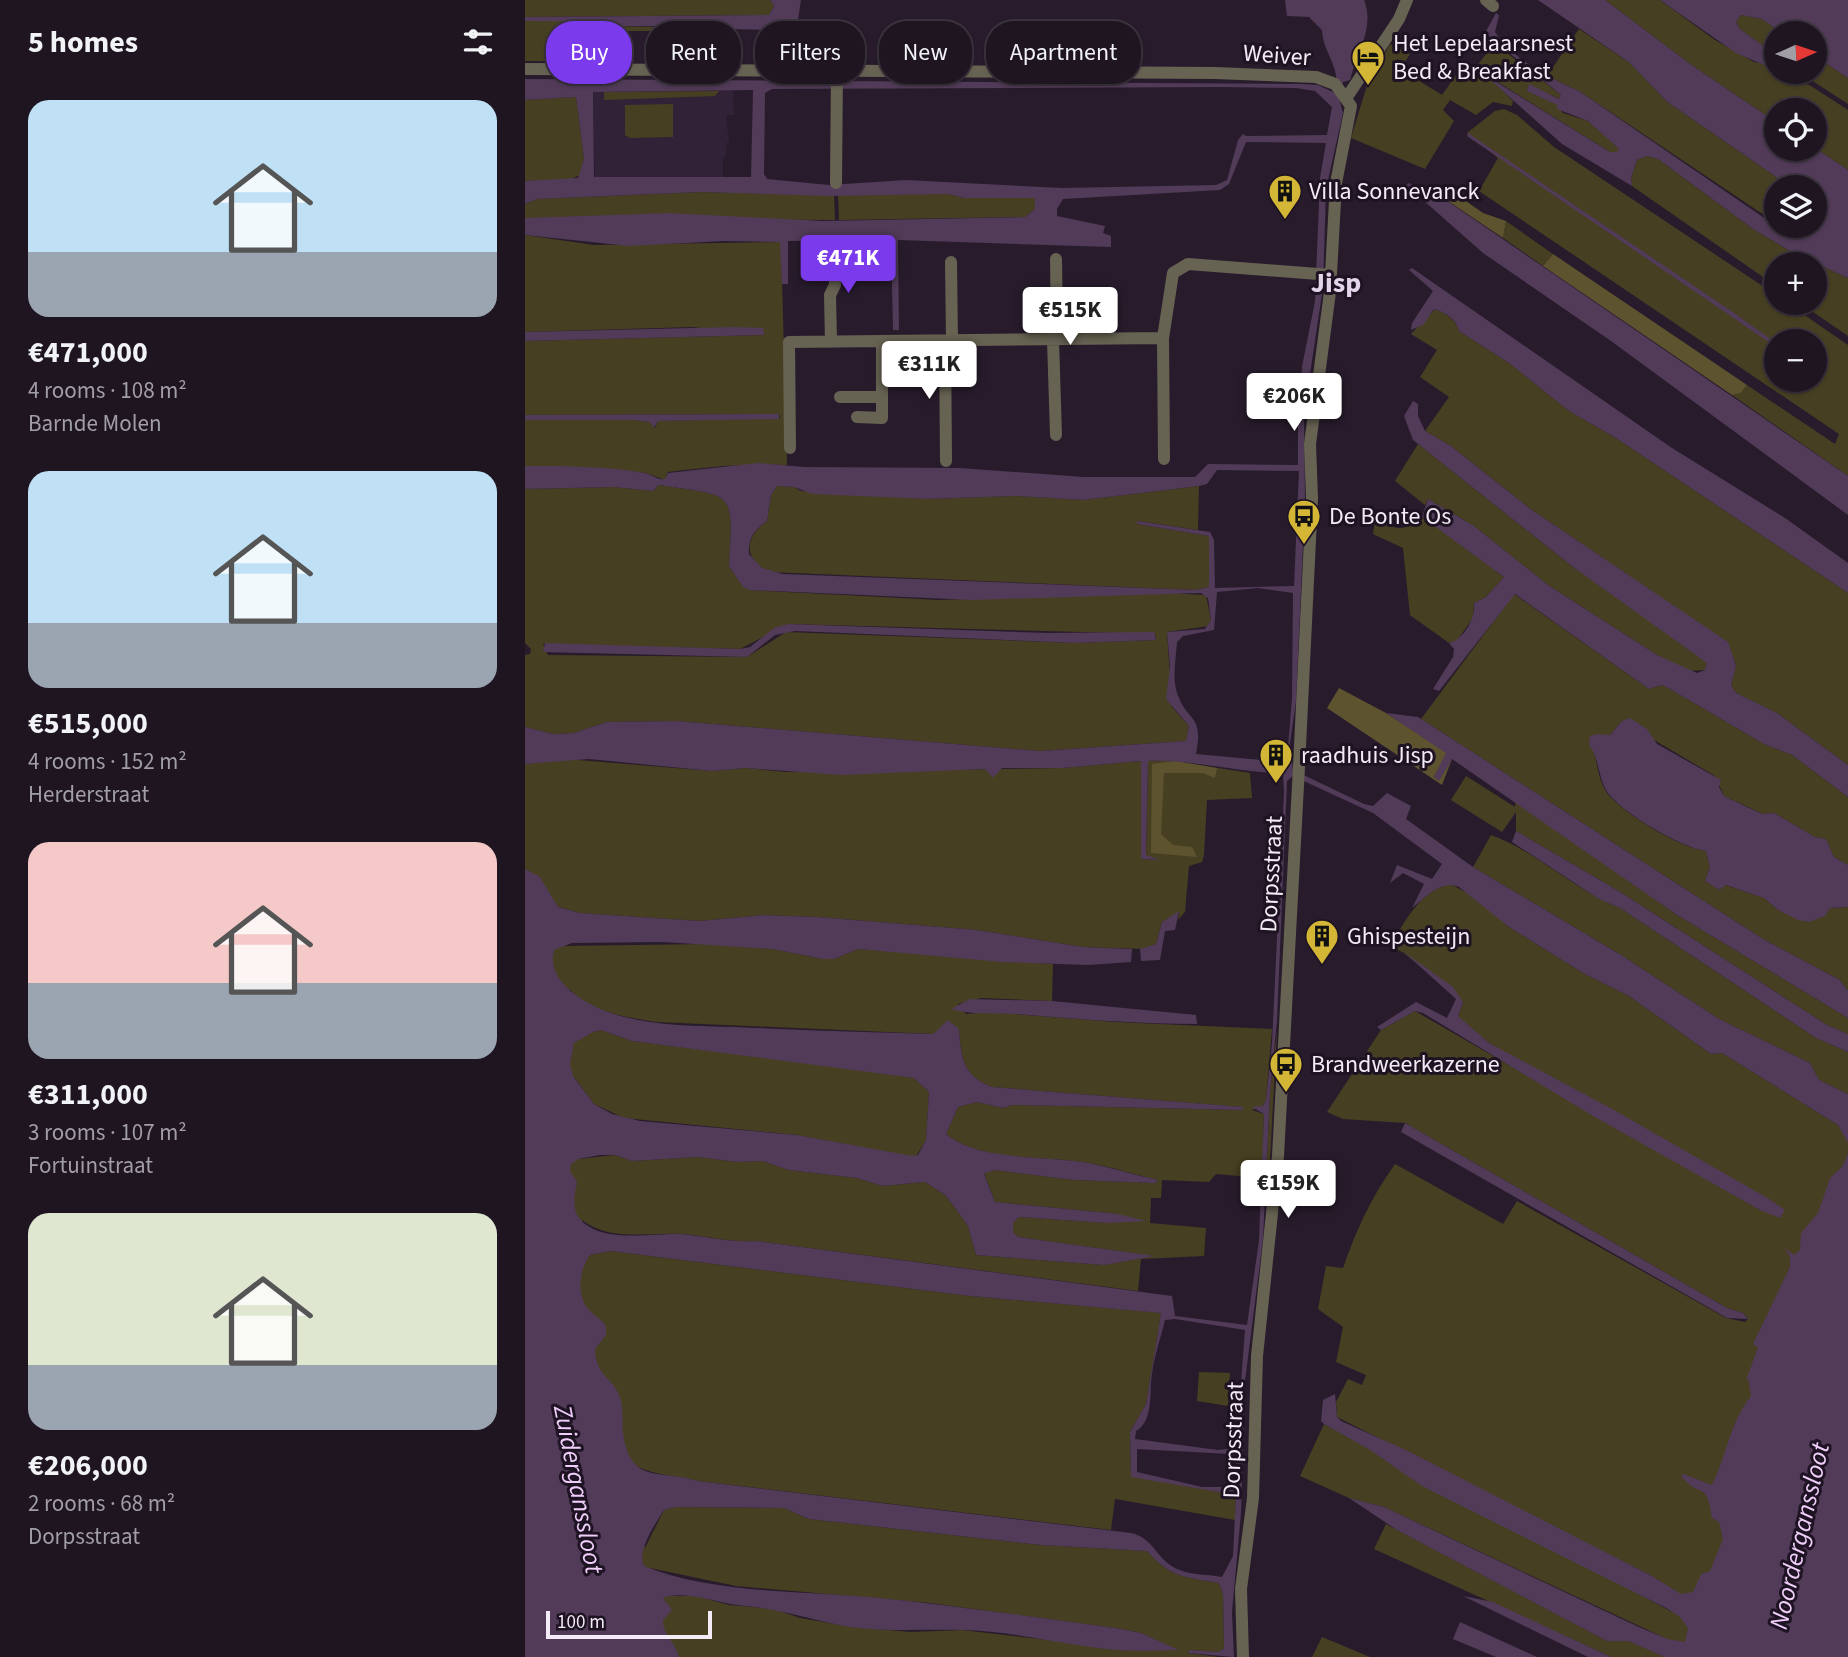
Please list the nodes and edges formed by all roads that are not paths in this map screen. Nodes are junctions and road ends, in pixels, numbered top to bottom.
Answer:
1 (1407, 0) edge
2 (525, 69) edge
3 (755, 73) edge
4 (865, 74) edge
5 (837, 84) edge
6 (1342, 91) junction
7 (836, 183) dead end
8 (837, 248) dead end
9 (1056, 260) dead end
10 (951, 262) dead end
11 (1328, 276) junction
12 (1163, 338) junction
13 (1053, 340) junction
14 (948, 341) junction
15 (831, 342) junction
16 (881, 342) junction
17 (840, 397) dead end
18 (882, 397) junction
19 (857, 417) dead end
20 (1056, 435) dead end
21 (790, 448) dead end
22 (1164, 459) dead end
23 (946, 461) dead end
24 (1243, 1657) edge

1 - 6 street
2 - 3 street, Weiver
4 - 6 street, Weiver
5 - 7 street
6 - 11 street, Dorpsstraat
8 - 15 street
9 - 13 street
10 - 14 street
11 - 12 street
11 - 24 street, Dorpsstraat
12 - 13 street
12 - 22 street
13 - 14 street
13 - 20 street
14 - 16 street
14 - 23 street
15 - 16 street
15 - 21 street
16 - 18 street
17 - 18 street
18 - 19 street

